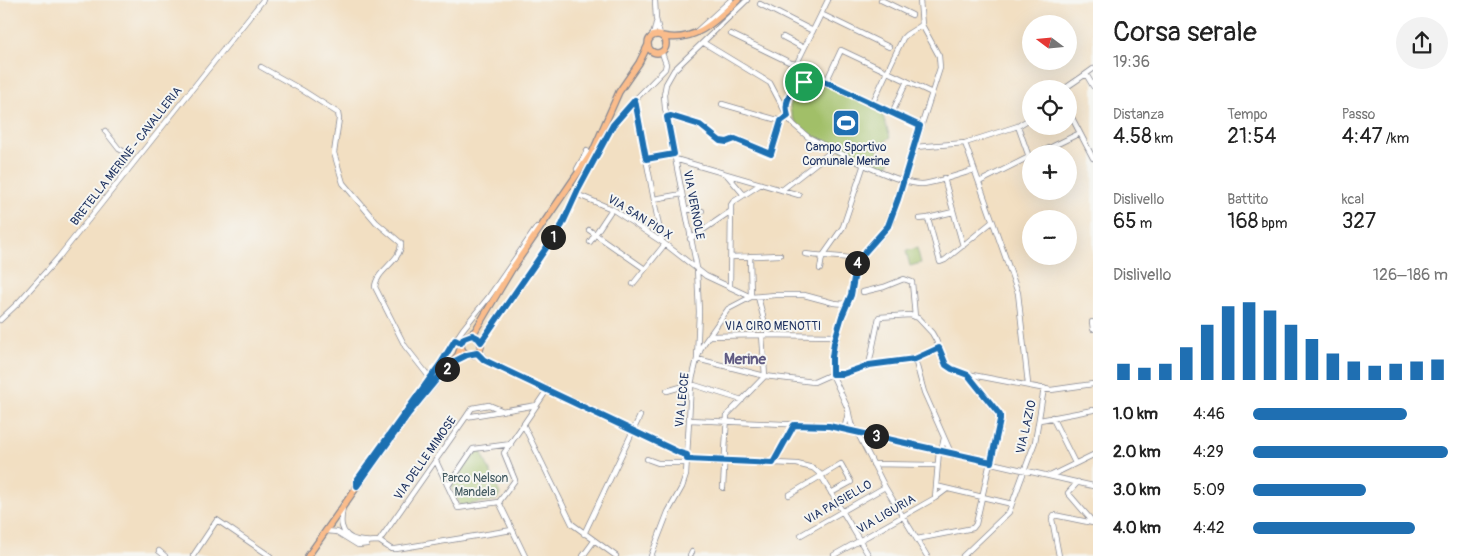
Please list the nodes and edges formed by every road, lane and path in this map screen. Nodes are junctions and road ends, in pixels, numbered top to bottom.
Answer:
1 (263, 0) edge
2 (655, 0) edge
3 (731, 0) edge
4 (738, 0) edge
5 (747, 0) edge
6 (828, 0) edge
7 (881, 0) edge
8 (920, 0) edge
9 (760, 4) dead end
10 (821, 14) junction
11 (912, 14) dead end
12 (656, 19) junction
13 (922, 25) junction
14 (813, 30) junction
15 (692, 34) junction
16 (730, 34) dead end
17 (661, 36) junction
18 (651, 37) junction
19 (680, 37) junction
20 (783, 38) dead end
21 (704, 43) junction
22 (648, 45) junction
23 (666, 47) junction
24 (889, 47) dead end
25 (804, 48) junction
26 (654, 53) junction
27 (662, 53) junction
28 (639, 63) junction
29 (798, 64) junction
30 (261, 67) dead end
31 (1093, 69) edge
32 (888, 72) junction
33 (1086, 74) junction
34 (1077, 80) edge
35 (907, 81) junction
36 (804, 82) junction
37 (826, 82) junction
38 (1093, 86) edge
39 (932, 93) junction
40 (635, 100) junction
41 (722, 104) dead end
42 (872, 104) junction
43 (892, 113) junction
44 (788, 115) junction
45 (667, 117) junction
46 (781, 121) junction
47 (1022, 124) edge
48 (920, 126) junction
49 (1018, 126) junction
50 (1077, 128) edge
51 (105, 131) dead end
52 (1080, 134) junction
53 (965, 143) junction
54 (1025, 145) edge
55 (1056, 145) edge
56 (914, 147) junction
57 (1091, 147) edge
58 (833, 150) junction
59 (123, 151) dead end
60 (587, 151) dead end
61 (674, 157) junction
62 (1093, 158) edge
63 (646, 159) junction
64 (1022, 161) edge
65 (864, 164) junction
66 (974, 170) junction
67 (726, 174) junction
68 (944, 178) junction
69 (904, 181) junction
70 (979, 182) junction
71 (761, 184) junction
72 (782, 190) junction
73 (576, 194) junction
74 (682, 194) junction
75 (744, 195) junction
76 (798, 195) dead end
77 (654, 199) junction
78 (612, 209) junction
79 (685, 209) junction
80 (702, 211) dead end
81 (731, 211) junction
82 (954, 212) junction
83 (928, 218) junction
84 (918, 219) dead end
85 (992, 222) junction
86 (589, 230) dead end
87 (596, 235) junction
88 (690, 239) junction
89 (590, 242) dead end
90 (663, 243) junction
91 (963, 246) junction
92 (805, 254) dead end
93 (780, 255) dead end
94 (750, 256) junction
95 (731, 257) junction
96 (822, 257) junction
97 (858, 260) junction
98 (645, 269) junction
99 (697, 269) junction
100 (820, 269) dead end
101 (633, 284) dead end
102 (730, 287) junction
103 (863, 292) dead end
104 (758, 297) junction
105 (751, 298) junction
106 (846, 304) junction
107 (915, 316) junction
108 (0, 320) edge
109 (481, 321) junction
110 (1092, 322) edge
111 (463, 329) junction
112 (1093, 329) edge
113 (762, 335) junction
114 (768, 335) junction
115 (468, 336) junction
116 (710, 336) junction
117 (836, 336) junction
118 (479, 340) junction
119 (459, 343) junction
120 (939, 348) junction
121 (479, 352) junction
122 (467, 355) junction
123 (697, 359) junction
124 (915, 359) junction
125 (453, 362) junction
126 (869, 365) junction
127 (832, 374) junction
128 (968, 375) junction
129 (765, 376) junction
130 (430, 378) junction
131 (691, 384) junction
132 (1028, 384) junction
133 (1093, 384) edge
134 (1044, 388) junction
135 (547, 390) junction
136 (667, 391) dead end
137 (742, 400) junction
138 (538, 405) junction
139 (1092, 410) edge
140 (849, 412) junction
141 (640, 416) dead end
142 (1093, 416) edge
143 (1052, 417) junction
144 (689, 420) junction
145 (1040, 420) junction
146 (727, 422) junction
147 (794, 425) junction
148 (524, 426) junction
149 (844, 430) junction
150 (633, 431) junction
151 (857, 432) junction
152 (944, 437) junction
153 (511, 444) junction
154 (939, 451) junction
155 (951, 453) junction
156 (1093, 455) edge
157 (687, 459) junction
158 (647, 460) dead end
159 (436, 461) junction
160 (724, 461) junction
161 (991, 462) junction
162 (773, 463) junction
163 (873, 464) junction
164 (1074, 464) junction
165 (938, 465) junction
166 (1026, 470) junction
167 (821, 475) junction
168 (1050, 476) junction
169 (1078, 482) junction
170 (357, 483) junction
171 (448, 486) junction
172 (936, 486) junction
173 (1093, 486) edge
174 (884, 487) junction
175 (723, 488) dead end
176 (947, 489) junction
177 (831, 493) junction
178 (789, 495) dead end
179 (982, 497) junction
180 (935, 498) junction
181 (499, 502) junction
182 (1012, 504) junction
183 (343, 505) junction
184 (842, 511) junction
185 (903, 516) junction
186 (332, 521) junction
187 (1093, 523) edge
188 (341, 525) junction
189 (512, 530) junction
190 (326, 531) junction
191 (337, 532) junction
192 (584, 534) junction
193 (802, 535) dead end
194 (917, 539) junction
195 (377, 541) junction
196 (594, 541) junction
197 (860, 541) junction
198 (158, 551) dead end
199 (834, 555) edge
200 (165, 556) edge
201 (192, 556) edge
202 (270, 556) edge
203 (308, 556) edge
204 (525, 556) edge
205 (583, 556) edge
206 (616, 556) edge
207 (651, 556) edge
208 (869, 556) edge
209 (928, 556) edge
210 (963, 556) edge
211 (1059, 556) edge

1 - 108 street, BRETELLA MERINE - CAVALLERIA
2 - 12 street
3 - 15 street
4 - 15 main road
5 - 21 street, VIA VERNOLE
6 - 10 street
7 - 11 street
8 - 13 street
9 - 14 street
10 - 14 street
10 - 24 street
12 - 17 street
12 - 18 street
13 - 32 street
13 - 39 street
14 - 25 street
15 - 19 main road
16 - 29 street
17 - 18 main road
17 - 19 main road
17 - 23 main road
18 - 22 main road
19 - 23 main road
20 - 25 street
21 - 44 street
21 - 45 street, VIA VERNOLE
22 - 26 main road
22 - 28 main road
23 - 27 main road
25 - 29 street
26 - 27 main road
26 - 28 main road
27 - 40 street
28 - 109 main road
29 - 36 street
30 - 130 street
31 - 33 street
32 - 35 street
32 - 37 street
32 - 42 street
33 - 34 street
33 - 38 street
35 - 39 street
35 - 43 street
36 - 37 street
36 - 44 street
37 - 42 street
39 - 48 street
40 - 63 street
40 - 73 street
41 - 46 street
42 - 43 street
43 - 48 street
44 - 46 street
44 - 58 street
45 - 46 street
45 - 61 street, VIA VERNOLE
47 - 49 street
48 - 56 street
49 - 53 street
49 - 54 street
50 - 52 street
51 - 59 street
52 - 55 street
52 - 57 street
53 - 56 street
53 - 66 street
56 - 69 street
57 - 62 street
58 - 65 street
58 - 72 street
60 - 111 street
61 - 63 street
61 - 67 street
61 - 74 street, VIA VERNOLE
63 - 77 street
64 - 70 street
65 - 69 street
65 - 96 street
66 - 68 street
66 - 70 street
67 - 71 street
67 - 75 street
68 - 69 street
68 - 82 street
69 - 97 street
70 - 85 street
71 - 72 street
71 - 75 street
72 - 76 street
73 - 78 street, VIA SAN PIO X
73 - 118 street
74 - 77 street
74 - 79 street, VIA VERNOLE
75 - 81 street
77 - 90 street
78 - 87 street
78 - 90 street, VIA SAN PIO X
79 - 80 street
79 - 88 street, VIA VERNOLE
81 - 88 street
81 - 95 street
82 - 83 street
82 - 91 street
83 - 84 street
83 - 91 street
85 - 91 street
85 - 132 street
86 - 87 street
87 - 89 street
87 - 98 street
88 - 99 street, VIA VERNOLE
90 - 98 street
90 - 99 street, VIA SAN PIO X
92 - 96 street
93 - 94 street
94 - 95 street
94 - 105 street
95 - 102 street
96 - 97 street
96 - 100 street
97 - 106 street
98 - 101 street
99 - 102 street
99 - 123 street, VIA VERNOLE
102 - 105 street
103 - 107 street
104 - 105 street, VIA LECCE
104 - 106 street, VIA LECCE
104 - 114 street
105 - 116 street, VIA LECCE
106 - 117 street
107 - 120 street
107 - 126 street
109 - 115 main road
109 - 118 main road
110 - 112 street
111 - 115 street
111 - 119 street
113 - 114 street, VIA CIRO MENOTTI
113 - 116 street, VIA CIRO MENOTTI
113 - 129 street
114 - 117 street, VIA CIRO MENOTTI
115 - 118 main road
115 - 119 main road
116 - 123 street, VIA LECCE
117 - 127 street
118 - 121 main road
119 - 122 main road
119 - 125 main road
119 - 130 street
120 - 124 street
120 - 128 street
121 - 122 main road
121 - 135 street
122 - 125 main road
123 - 129 street
123 - 131 street, VIA LECCE
124 - 126 street
124 - 152 street
125 - 170 main road
126 - 127 street
127 - 129 street
127 - 140 street
128 - 132 street
128 - 161 street
129 - 137 street
130 - 170 street
131 - 136 street
131 - 137 street
131 - 144 street, VIA LECCE
132 - 134 street
133 - 134 street
134 - 145 street, VIA LAZIO
135 - 138 street
135 - 150 street
137 - 146 street
138 - 148 street
138 - 159 street, VIA DELLE MIMOSE
139 - 142 street
139 - 143 street
140 - 149 street
140 - 151 street
141 - 150 street
143 - 145 street
143 - 164 street
144 - 146 street
144 - 157 street, VIA LECCE
145 - 166 street, VIA LAZIO
146 - 147 street
146 - 160 street
147 - 149 street
147 - 162 street
148 - 153 street
148 - 192 street
149 - 151 street
150 - 157 street
150 - 192 street
151 - 154 street
151 - 163 street
152 - 154 street
152 - 155 street
153 - 171 street
153 - 181 street
154 - 155 street
154 - 165 street
155 - 161 street
156 - 164 street
157 - 158 street
157 - 160 street
157 - 207 street, VIA LECCE
159 - 171 street
159 - 195 street, VIA DELLE MIMOSE
160 - 162 street
160 - 175 street
161 - 166 street
161 - 179 street
162 - 167 street
163 - 165 street
163 - 174 street
164 - 168 street
165 - 172 street
166 - 168 street
166 - 182 street, VIA LAZIO
167 - 177 street
167 - 177 street
167 - 178 street
168 - 169 street
169 - 173 street
169 - 187 street
170 - 183 main road
171 - 181 street
172 - 176 street
172 - 180 street
174 - 184 street, VIA PAISIELLO
174 - 185 street
176 - 179 street
176 - 180 street, VIA LIGURIA
177 - 184 street
179 - 182 street
179 - 194 street
180 - 185 street, VIA LIGURIA
181 - 189 street
182 - 210 street, VIA LAZIO
183 - 186 main road
183 - 188 street
184 - 193 street, VIA PAISIELLO
184 - 197 street
185 - 194 street
185 - 197 street, VIA LIGURIA
186 - 188 street
186 - 190 main road
186 - 191 street
187 - 211 street
188 - 195 street
189 - 195 street
189 - 204 street
190 - 191 street
190 - 203 main road
191 - 195 street
192 - 196 street
194 - 209 street
196 - 205 street
196 - 206 street
197 - 199 street, VIA LIGURIA
197 - 208 street
198 - 200 street
201 - 202 street

